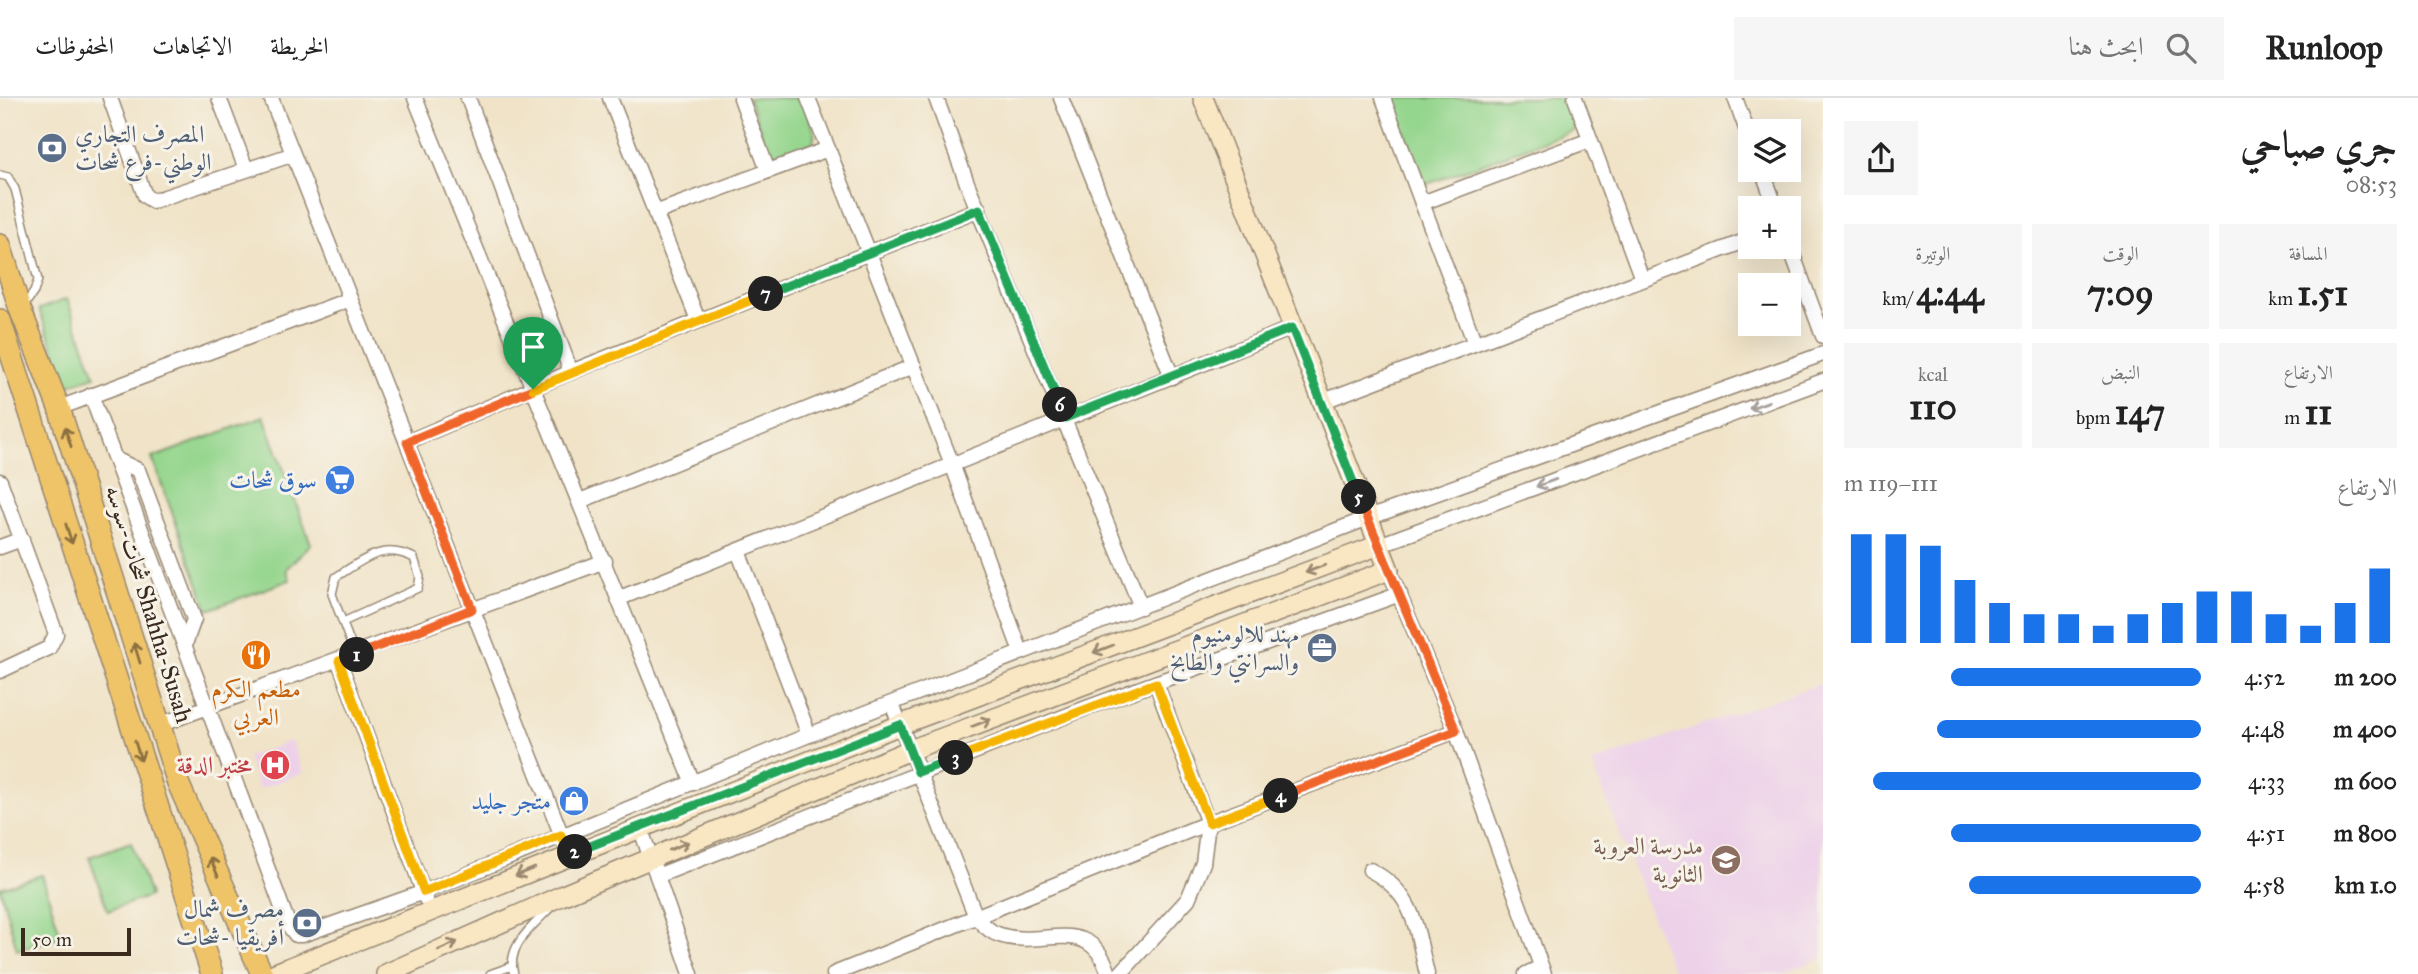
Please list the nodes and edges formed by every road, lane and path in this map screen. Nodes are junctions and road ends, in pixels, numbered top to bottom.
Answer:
1 (110, 98) edge
2 (219, 98) edge
3 (271, 98) edge
4 (415, 98) edge
5 (468, 98) edge
6 (610, 98) edge
7 (741, 98) edge
8 (808, 98) edge
9 (936, 98) edge
10 (1061, 98) edge
11 (1203, 98) edge
12 (1383, 98) edge
13 (1575, 98) edge
14 (1735, 98) edge
15 (1743, 119) edge
16 (1590, 140) junction
17 (828, 149) junction
18 (291, 155) junction
19 (246, 169) junction
20 (768, 171) junction
21 (0, 175) edge
22 (1422, 204) junction
23 (979, 209) junction
24 (655, 213) junction
25 (1738, 243) edge
26 (0, 245) edge
27 (868, 254) junction
28 (1794, 259) edge
29 (1642, 279) junction
30 (348, 300) junction
31 (20, 309) junction
32 (0, 320) edge
33 (698, 320) junction
34 (1292, 328) junction
35 (1823, 336) edge
36 (1474, 341) junction
37 (1823, 354) edge
38 (914, 366) junction
39 (571, 372) junction
40 (1172, 377) junction
41 (1823, 381) edge
42 (533, 389) junction
43 (91, 395) junction
44 (1321, 401) junction
45 (59, 408) junction
46 (1065, 418) junction
47 (407, 442) junction
48 (952, 464) junction
49 (0, 481) edge
50 (580, 501) junction
51 (1368, 519) junction
52 (22, 539) junction
53 (1379, 545) junction
54 (0, 547) edge
55 (738, 551) junction
56 (605, 561) junction
57 (1390, 570) junction
58 (1399, 594) junction
59 (620, 598) junction
60 (1141, 607) junction
61 (472, 609) junction
62 (343, 622) junction
63 (1021, 652) junction
64 (355, 655) junction
65 (339, 661) junction
66 (0, 671) edge
67 (1156, 683) junction
68 (892, 704) junction
69 (210, 708) junction
70 (159, 725) junction
71 (900, 725) junction
72 (1456, 731) junction
73 (809, 735) junction
74 (910, 750) junction
75 (918, 772) junction
76 (693, 783) junction
77 (1209, 823) junction
78 (640, 827) junction
79 (561, 835) junction
80 (569, 854) junction
81 (654, 867) junction
82 (1370, 870) dead end
83 (561, 896) junction
84 (427, 901) junction
85 (976, 917) junction
86 (513, 970) edge
87 (1542, 971) edge
88 (838, 973) edge
89 (212, 974) edge
90 (262, 974) edge
91 (273, 974) edge
92 (386, 974) edge
93 (490, 974) edge
94 (691, 974) edge
95 (1109, 974) edge
96 (1120, 974) edge
97 (1427, 974) edge
98 (1526, 974) edge

1 - 19 street
2 - 19 street
3 - 18 street
4 - 42 street
5 - 39 street
6 - 24 street
7 - 20 street
8 - 17 street
9 - 23 street
10 - 40 street
11 - 34 street
12 - 22 street
13 - 16 street
14 - 15 street
16 - 22 street
16 - 29 street
17 - 20 street
17 - 27 street
18 - 19 street
18 - 30 street
20 - 24 street
21 - 31 lane
22 - 36 street
23 - 27 street
23 - 46 street
24 - 33 street
25 - 29 street
26 - 31 main road, شحات-سوسه Shahha-Susah
27 - 33 street
27 - 38 street
28 - 35 street
29 - 36 street
30 - 43 street
30 - 47 street
31 - 45 main road, شحات-سوسه Shahha-Susah
32 -> 89 main road
33 - 39 street
34 - 40 street
34 - 44 street
36 - 44 street
37 - 51 street
38 - 48 street
38 - 50 street
39 - 42 street
40 - 46 street
41 -> 53 street
42 - 47 street
42 - 50 street
43 - 45 street
43 - 69 street
44 - 51 street
70 -> 45 main road, شحات-سوسه Shahha-Susah
46 - 48 street
46 - 60 street
47 - 61 street
48 - 55 street
48 - 63 street
49 - 52 street
50 - 56 street
51 - 53 street
51 - 60 street
52 - 54 street
52 - 66 street
53 - 57 street
53 -> 71 street
55 - 59 street
55 - 73 street
56 - 59 street
56 - 61 street
57 - 58 street
74 -> 57 street
58 - 67 street
58 - 72 street
59 - 76 street
60 - 63 street
61 - 64 street
61 - 79 street
62 - 62 lane
62 - 64 lane
63 - 68 street
64 - 65 street
65 - 69 street
65 - 84 street
67 - 75 street
67 - 77 street
68 - 71 street
68 - 73 street
69 - 70 street
69 - 84 street
90 -> 70 main road, شحات-سوسه Shahha-Susah
71 - 74 street
71 - 78 street
72 - 77 street
72 - 87 street
73 - 76 street
74 - 75 street
81 -> 74 street
75 - 81 street
75 - 85 street
76 - 79 street
77 - 85 street
77 - 96 street
78 - 80 street
78 - 81 street
79 - 80 street
79 - 84 street
80 -> 84 street
81 - 83 street
81 - 94 street
82 - 97 street
83 - 86 lane
92 -> 83 street
84 - 91 street
85 - 88 street
85 - 95 street
86 - 93 lane
87 - 98 street

